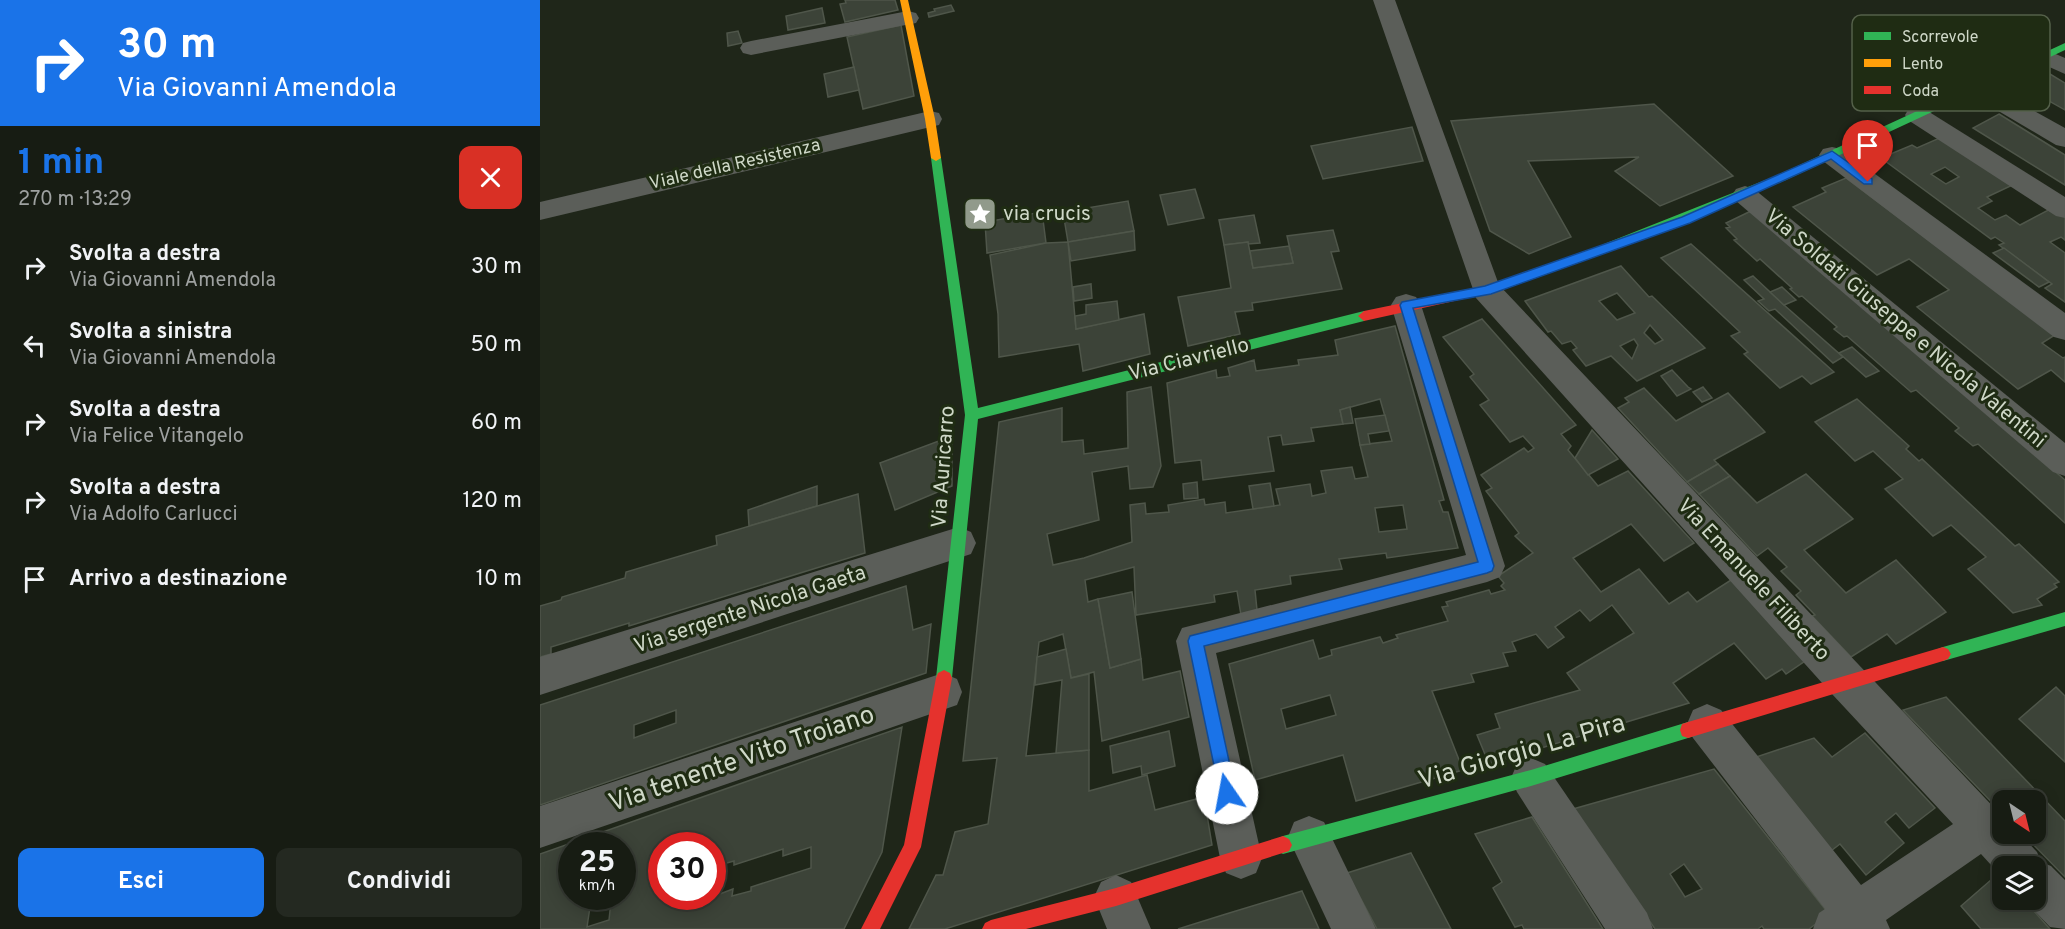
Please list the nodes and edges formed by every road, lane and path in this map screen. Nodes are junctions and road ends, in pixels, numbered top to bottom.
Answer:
1 (1384, 0) edge
2 (906, 9) edge
3 (751, 48) dead end
4 (2055, 51) edge
5 (2065, 67) edge
6 (1926, 111) edge
7 (2015, 111) edge
8 (1917, 115) junction
9 (930, 119) junction
10 (2065, 140) edge
11 (1832, 154) junction
12 (1745, 195) junction
13 (2065, 209) edge
14 (540, 211) edge
15 (1486, 290) junction
16 (1406, 305) junction
17 (2065, 329) edge
18 (972, 415) junction
19 (2065, 462) edge
20 (959, 543) junction
21 (2065, 619) edge
22 (540, 676) edge
23 (1846, 681) junction
24 (943, 692) junction
25 (1707, 724) junction
26 (1530, 778) junction
27 (540, 827) edge
28 (1984, 827) junction
29 (1309, 837) junction
30 (2012, 856) edge
31 (1241, 858) junction
32 (2046, 892) edge
33 (2065, 912) edge
34 (1123, 913) edge
35 (1853, 924) edge
36 (870, 929) edge
37 (991, 929) edge
38 (1354, 929) edge
39 (1631, 929) edge

1 - 15 street
2 - 3 street
2 - 9 street, Via Auricarro
4 - 5 street
6 - 8 street, Via Ciavriello
7 - 10 street
8 - 11 street, Via Ciavriello
8 - 13 street
9 - 14 street, Viale della Resistenza
9 - 18 street, Via Auricarro
11 - 12 street, Via Ciavriello
11 - 17 street
12 - 15 street, Via Ciavriello
12 - 19 street, Via Soldati Giuseppe e Nicola Valentini
15 - 16 street, Via Ciavriello
15 - 23 street, Via Emanuele Filiberto
16 - 18 street, Via Ciavriello
16 - 31 street
18 - 20 street, Via Auricarro
20 - 22 street, Via sergente Nicola Gaeta
20 - 24 street, Via Auricarro
21 - 23 street, Via Giorgio La Pira
23 - 25 street, Via Giorgio La Pira
23 - 28 street, Via Emanuele Filiberto
24 - 27 street, Via tenente Vito Troiano
24 - 36 street, Via Auricarro
25 - 26 street, Via Giorgio La Pira
25 - 35 street
26 - 29 street, Via Giorgio La Pira
26 - 39 street
28 - 30 street, Via Emanuele Filiberto
28 - 35 street
29 - 31 street, Via Giorgio La Pira
29 - 38 street
31 - 34 street, Via Giorgio La Pira
32 - 33 street
34 - 37 street, Via Giorgio La Pira

